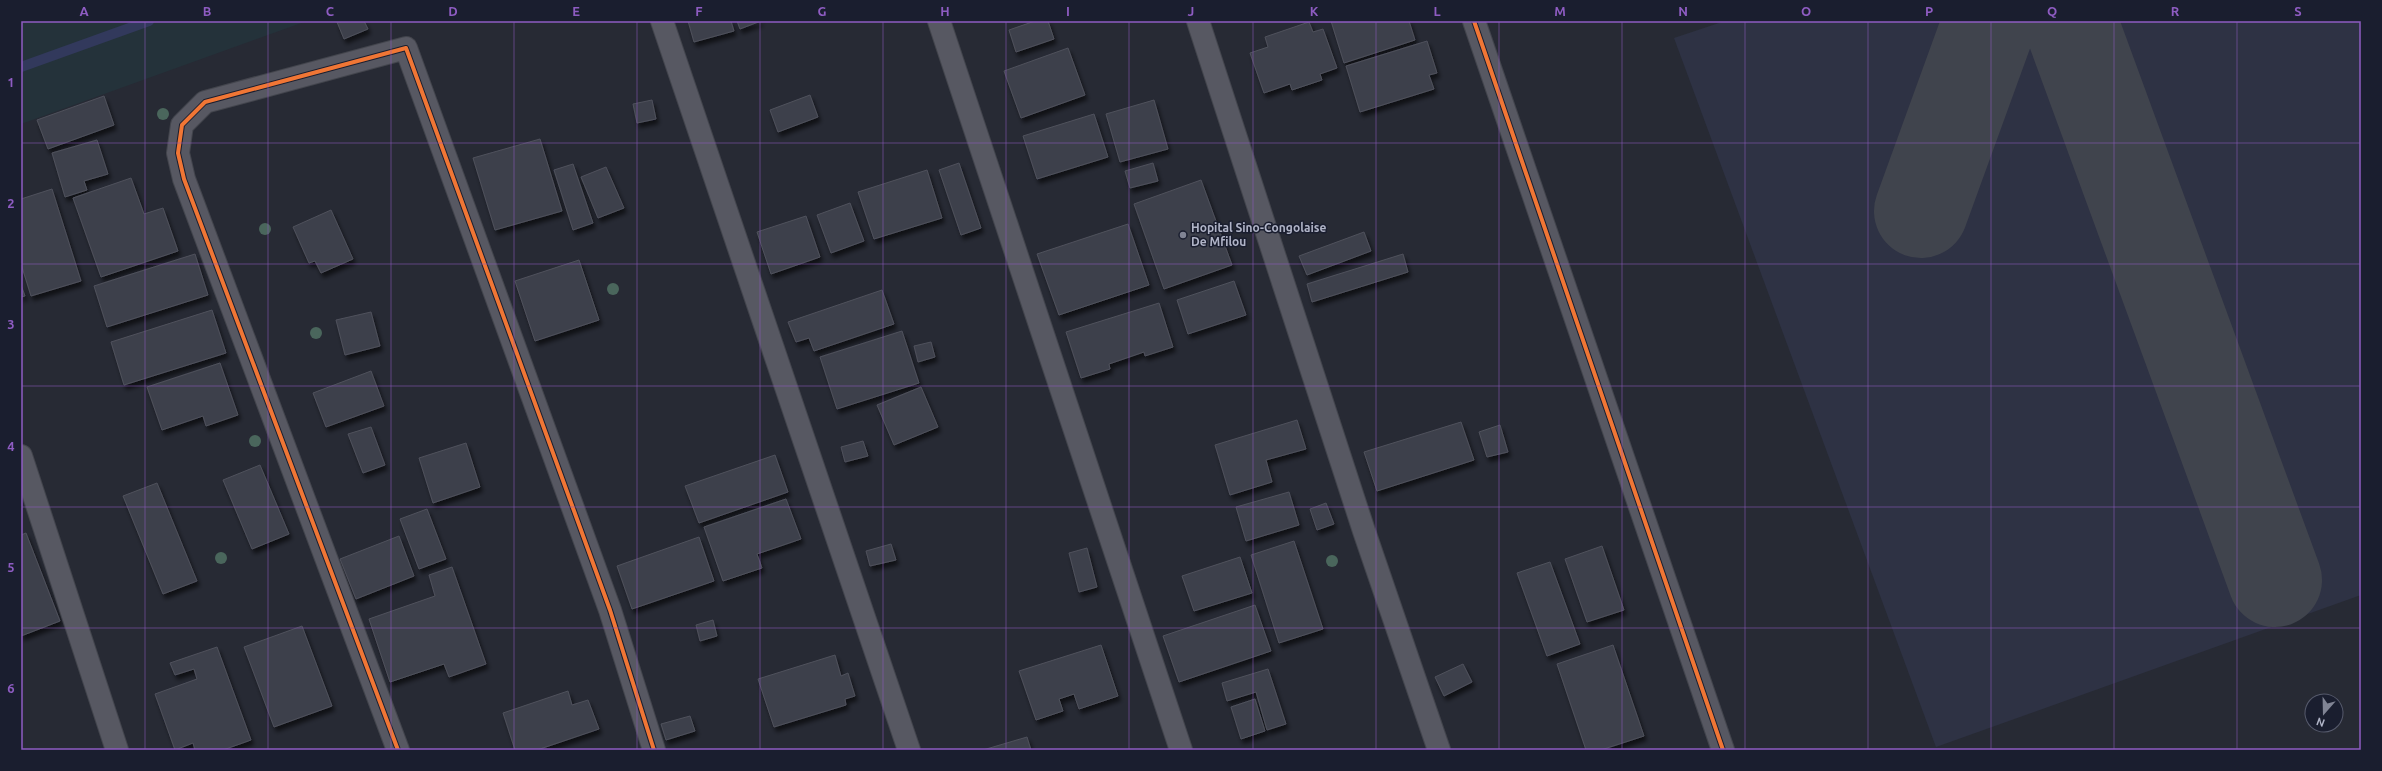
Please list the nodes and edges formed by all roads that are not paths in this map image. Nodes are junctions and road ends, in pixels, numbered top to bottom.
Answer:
1 (662, 21) edge
2 (939, 21) edge
3 (1198, 21) edge
4 (1474, 21) edge
5 (21, 456) edge
6 (117, 750) edge
7 (398, 750) edge
8 (654, 750) edge
9 (909, 750) edge
10 (1181, 750) edge
11 (1439, 750) edge
12 (1723, 750) edge

1 - 9 street
2 - 10 street
3 - 11 street
4 - 12 street
5 - 6 street
7 - 8 street

